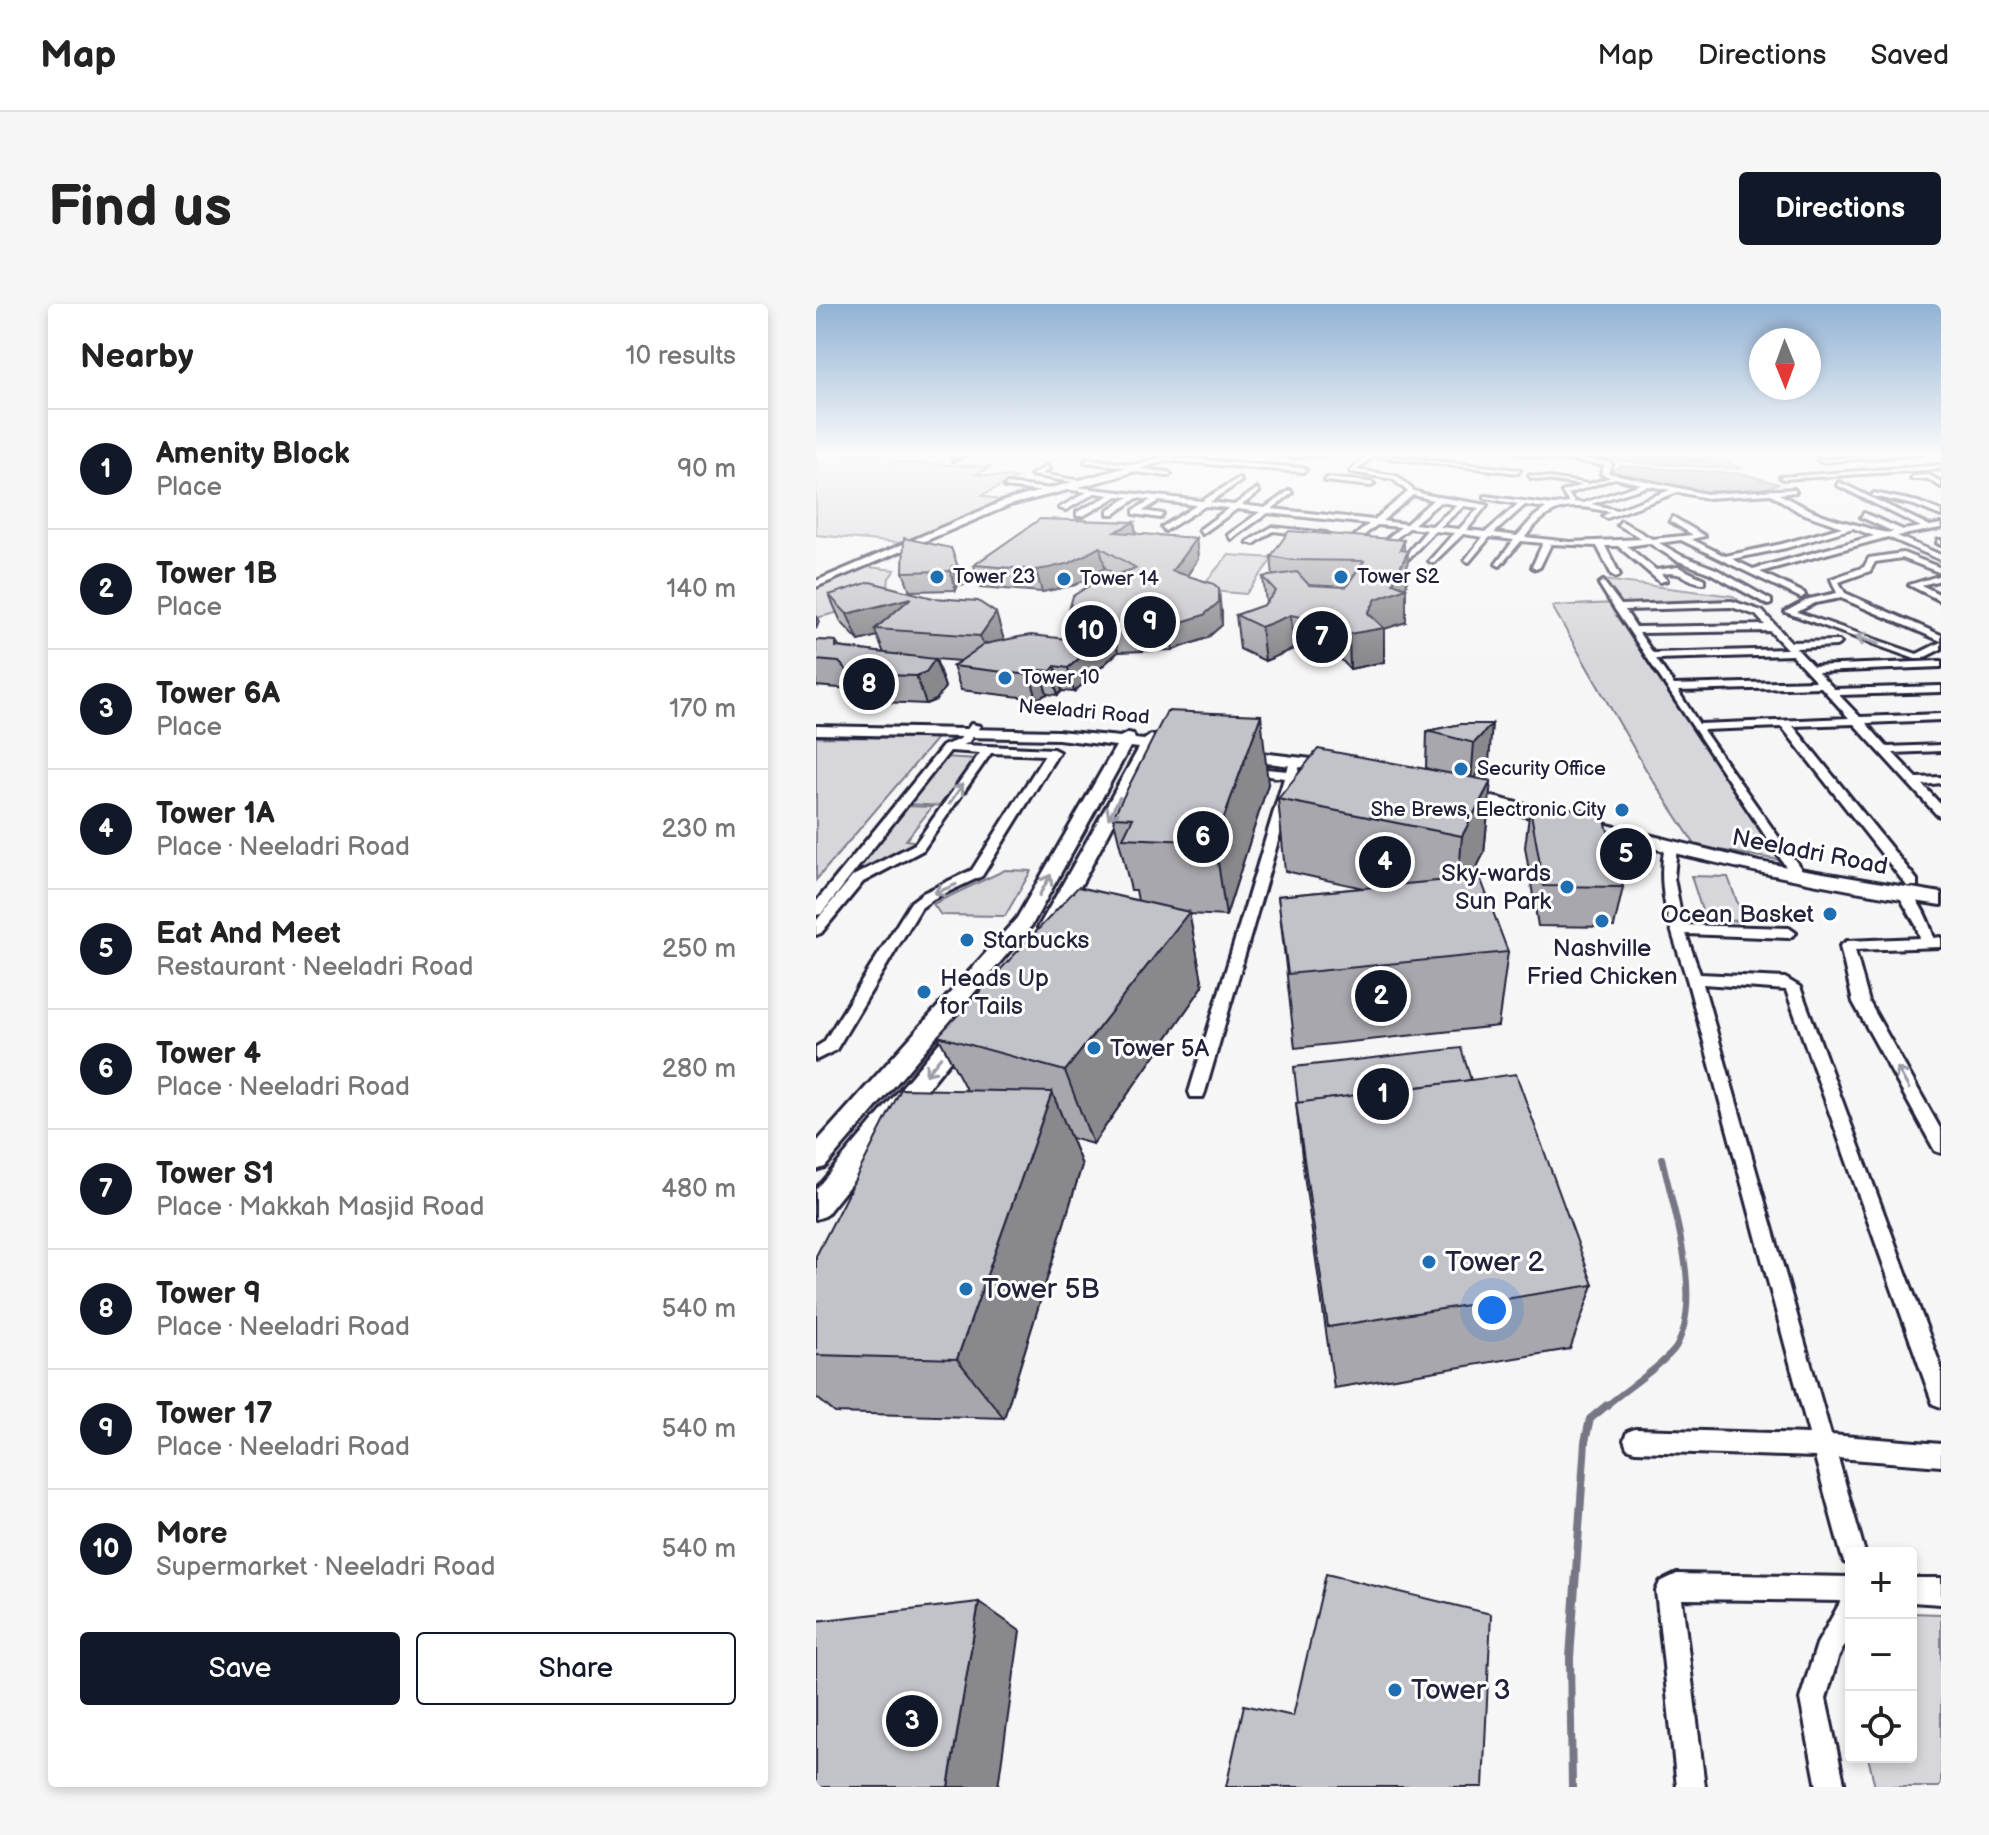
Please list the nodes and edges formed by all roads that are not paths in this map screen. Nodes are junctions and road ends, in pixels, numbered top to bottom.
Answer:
1 (959, 523) edge
2 (1173, 523) edge
3 (1214, 523) edge
4 (1248, 523) edge
5 (1282, 523) edge
6 (1374, 523) edge
7 (1376, 523) edge
8 (1409, 523) edge
9 (1441, 523) edge
10 (1469, 523) edge
11 (1501, 523) edge
12 (1535, 523) edge
13 (1621, 523) dead end
14 (1680, 523) edge
15 (1839, 523) edge
16 (1877, 523) edge
17 (1279, 525) dead end
18 (1405, 526) junction
19 (1849, 527) junction
20 (1938, 528) edge
21 (1165, 529) dead end
22 (1433, 530) junction
23 (1202, 532) dead end
24 (1459, 533) junction
25 (1895, 534) junction
26 (1327, 535) junction
27 (1487, 536) junction
28 (1231, 537) dead end
29 (1682, 538) junction
30 (1356, 539) junction
31 (1519, 539) junction
32 (1652, 541) junction
33 (1251, 542) dead end
34 (1548, 542) junction
35 (1620, 544) junction
36 (1600, 545) junction
37 (1380, 549) edge
38 (1408, 557) edge
39 (1941, 557) edge
40 (1726, 558) junction
41 (1469, 560) dead end
42 (1433, 561) dead end
43 (1500, 564) dead end
44 (1536, 567) dead end
45 (1941, 571) edge
46 (1753, 572) junction
47 (1655, 573) junction
48 (1616, 575) dead end
49 (1941, 577) edge
50 (1663, 580) dead end
51 (1701, 581) dead end
52 (816, 584) edge
53 (1603, 584) dead end
54 (1801, 595) dead end
55 (1842, 595) junction
56 (1941, 598) edge
57 (1768, 602) dead end
58 (1618, 608) junction
59 (1774, 628) junction
60 (1633, 630) junction
61 (1836, 643) dead end
62 (1941, 643) edge
63 (1793, 648) junction
64 (1650, 656) junction
65 (1941, 664) edge
66 (1811, 669) junction
67 (1671, 688) junction
68 (1829, 688) junction
69 (1941, 689) edge
70 (1941, 717) edge
71 (1859, 721) junction
72 (1785, 723) junction
73 (1696, 727) junction
74 (816, 728) edge
75 (964, 729) junction
76 (1135, 746) junction
77 (1194, 747) edge
78 (947, 748) junction
79 (1941, 748) edge
80 (988, 749) junction
81 (1884, 750) junction
82 (1162, 760) edge
83 (1292, 768) junction
84 (1941, 780) edge
85 (1913, 782) junction
86 (1448, 786) edge
87 (1941, 812) edge
88 (1671, 846) junction
89 (1799, 876) junction
90 (1909, 889) junction
91 (1941, 899) edge
92 (816, 911) edge
93 (1680, 929) junction
94 (816, 930) edge
95 (1789, 933) dead end
96 (1934, 942) edge
97 (1032, 948) edge
98 (1694, 979) junction
99 (982, 1007) edge
100 (816, 1038) edge
101 (835, 1038) junction
102 (816, 1054) edge
103 (1197, 1092) dead end
104 (1941, 1146) edge
105 (816, 1160) edge
106 (816, 1208) edge
107 (1941, 1396) edge
108 (1635, 1440) dead end
109 (1823, 1446) junction
110 (1941, 1455) edge
111 (1851, 1547) edge
112 (1845, 1589) edge
113 (1917, 1590) edge
114 (1941, 1591) edge
115 (1845, 1619) edge
116 (1691, 1787) edge
117 (1831, 1787) edge

1 - 52 street
2 - 21 street
3 - 23 street
4 - 28 street
5 - 17 street
6 - 30 street
7 - 18 street
8 - 18 street
9 - 22 street
10 - 24 street
11 - 27 street
12 - 31 street
13 - 32 street
14 - 29 street
15 - 19 street
16 - 25 street
18 - 22 street
18 - 37 street
19 - 25 street
19 - 40 street
20 - 25 street
22 - 24 street
22 - 38 street
24 - 27 street
24 - 42 street
25 - 39 street
25 - 46 street
26 - 30 street
26 - 30 street
26 - 33 street
27 - 31 street
27 - 41 street
29 - 32 street
29 - 40 street
31 - 34 street
31 - 43 street
32 - 35 street
32 - 57 street
34 - 36 street
34 - 44 street
35 - 36 street
35 - 47 street
36 - 48 street
40 - 46 street
45 - 55 street
46 - 54 street
47 - 50 street
47 - 51 street
49 - 56 street
53 - 58 street
55 - 62 street
62 -> 55 street
58 - 59 street
58 - 60 street
59 - 60 street
59 - 63 street
60 - 64 street
61 - 63 street
63 - 64 street
63 - 66 street
64 - 67 street
65 - 66 street
66 - 68 street
67 - 68 street
67 - 73 street
68 - 69 street
68 - 71 street
70 - 71 street
71 - 72 street
71 - 81 street
72 - 73 street
72 - 90 street
73 - 89 street
74 - 75 main road, Neeladri Road
75 - 76 main road, Neeladri Road
75 - 78 street
75 - 78 street
76 - 77 main road, Neeladri Road
76 - 82 street
76 -> 97 main road
105 -> 76 main road
78 - 80 street
78 - 92 street
79 - 81 street
94 -> 80 street
80 -> 101 street
81 - 85 street
83 - 83 main road
83 - 103 street
84 - 85 street
85 - 87 street
86 - 88 main road, Neeladri Road
88 - 89 main road, Neeladri Road
88 - 93 street
89 - 90 main road, Neeladri Road
90 - 91 main road, Neeladri Road
90 - 96 street
93 - 95 street
93 - 98 street
104 -> 96 street
98 - 107 street
98 - 109 street
99 -> 106 main road
100 - 101 street
101 - 102 street
108 - 109 street
109 - 110 street
109 - 111 street
112 - 116 street
113 - 114 street
115 - 117 street

